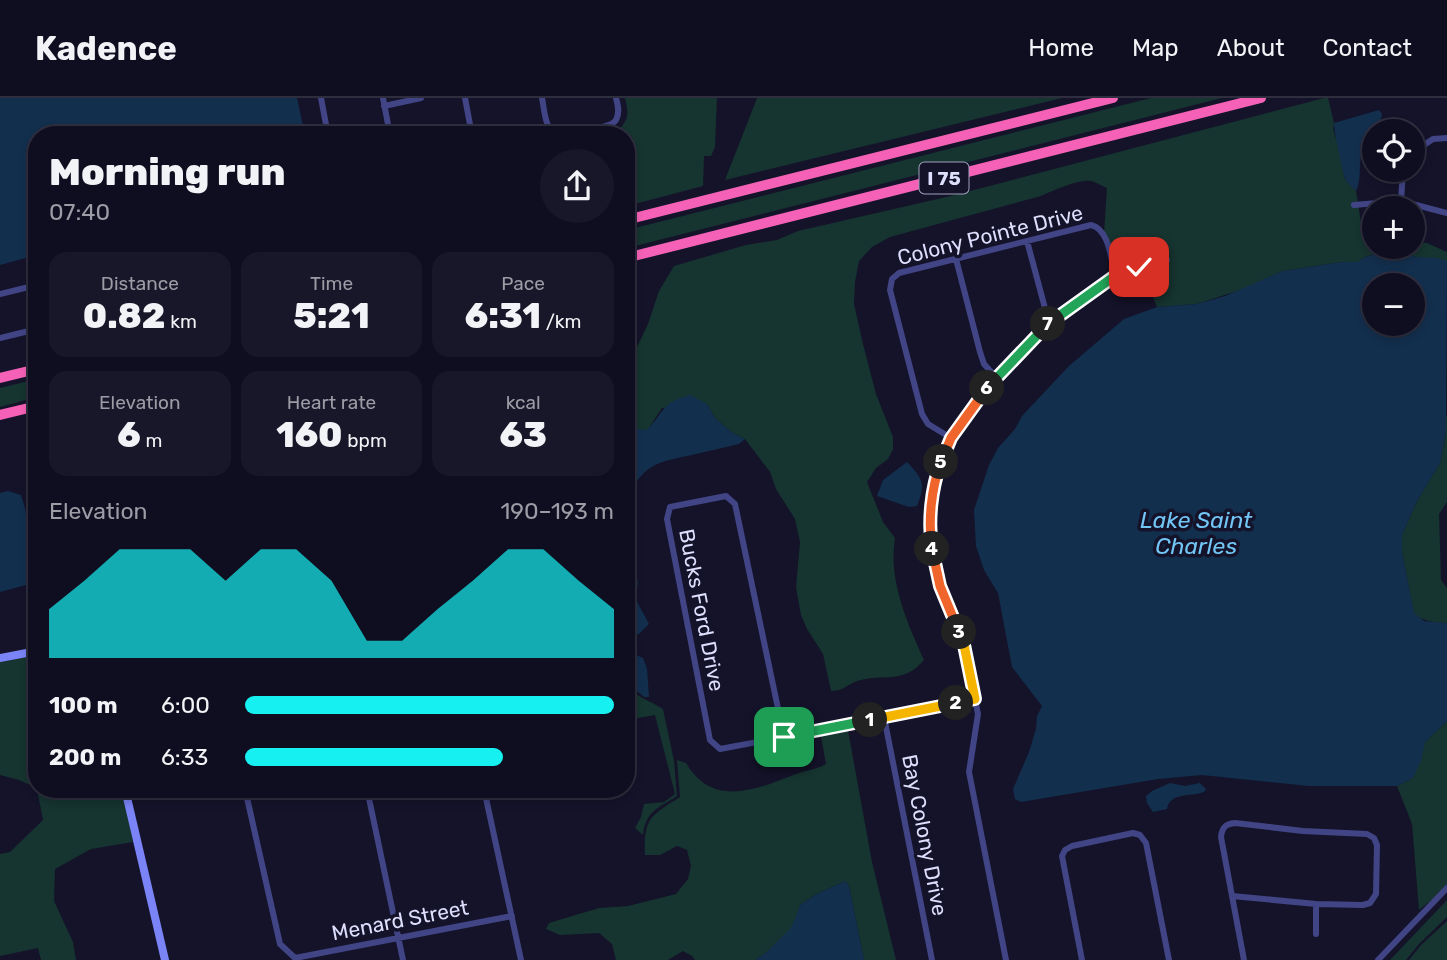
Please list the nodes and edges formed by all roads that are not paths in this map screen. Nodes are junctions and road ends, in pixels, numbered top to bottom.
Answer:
1 (321, 98) edge
2 (421, 98) edge
3 (465, 98) edge
4 (542, 98) edge
5 (616, 98) edge
6 (1113, 98) edge
7 (1261, 98) edge
8 (383, 102) edge
9 (326, 126) edge
10 (388, 126) edge
11 (470, 126) edge
12 (548, 126) edge
13 (606, 126) edge
14 (1447, 138) edge
15 (1425, 144) edge
16 (1362, 204) edge
17 (1354, 205) dead end
18 (1425, 207) edge
19 (1447, 213) edge
20 (635, 218) edge
21 (1027, 241) junction
22 (635, 256) edge
23 (956, 259) junction
24 (1167, 260) dead end
25 (1115, 275) junction
26 (28, 287) edge
27 (0, 294) edge
28 (1049, 323) junction
29 (28, 331) edge
30 (0, 338) edge
31 (28, 371) edge
32 (996, 377) junction
33 (0, 378) edge
34 (28, 408) edge
35 (0, 415) edge
36 (951, 438) junction
37 (28, 654) edge
38 (0, 659) edge
39 (975, 699) junction
40 (884, 717) junction
41 (784, 737) junction
42 (127, 798) edge
43 (247, 798) edge
44 (369, 798) edge
45 (486, 798) edge
46 (1447, 888) edge
47 (1232, 896) junction
48 (1316, 904) junction
49 (512, 916) junction
50 (1316, 934) dead end
51 (399, 938) junction
52 (165, 960) edge
53 (403, 960) edge
54 (521, 960) edge
55 (932, 960) edge
56 (1006, 960) edge
57 (1082, 960) edge
58 (1169, 960) edge
59 (1244, 960) edge
60 (1378, 960) edge

1 - 9 street
2 - 8 street
3 - 11 street
4 - 12 street
5 - 13 street
6 - 20 highway, I 75
7 - 22 highway, I 75
8 - 10 street
14 - 15 street
16 - 17 street
18 - 19 street
21 - 23 street, Colony Pointe Drive
21 - 25 street, Colony Pointe Drive
21 - 28 street
23 - 32 street
23 - 36 street, Colony Pointe Drive
24 - 25 street
25 - 28 street
26 - 27 street
28 - 32 street
29 - 30 street
31 - 33 highway
32 - 36 street
34 - 35 highway
36 - 39 street
37 - 38 street
39 - 40 street, Bucks Ford Drive
39 - 56 street
40 - 41 street, Bucks Ford Drive
40 - 55 street, Bay Colony Drive
41 - 41 street, Bucks Ford Drive
42 - 52 street
43 - 51 street, Menard Street
44 - 51 street
45 - 49 street
46 - 60 street
47 - 48 street
47 - 48 street
47 - 59 street
48 - 50 street
49 - 51 street, Menard Street
49 - 54 street
51 - 53 street
57 - 58 street

